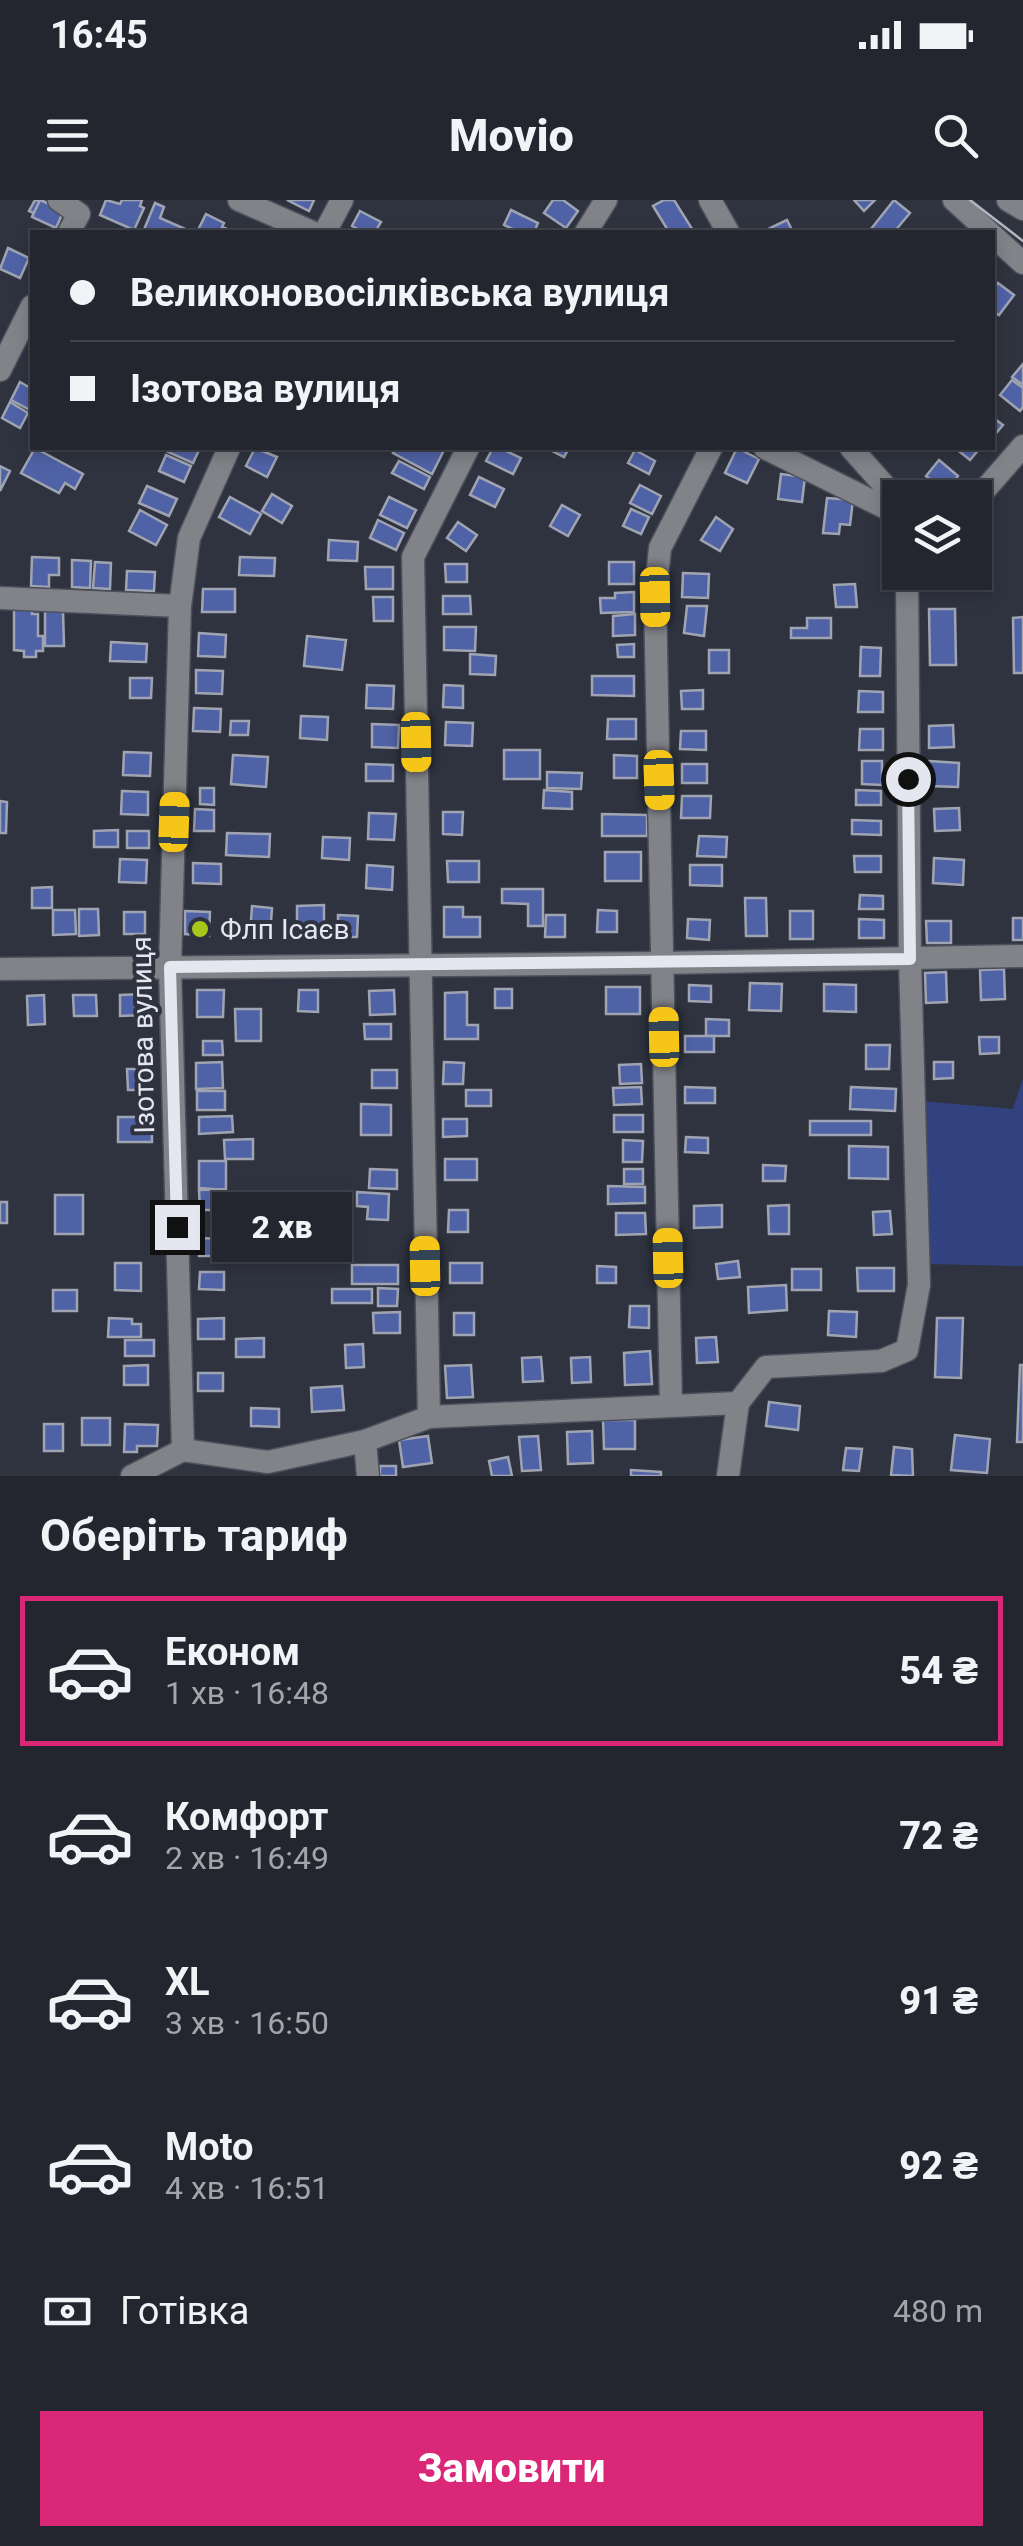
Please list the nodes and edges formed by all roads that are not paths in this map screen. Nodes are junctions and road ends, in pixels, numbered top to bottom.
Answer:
1 (59, 200) edge
2 (239, 200) edge
3 (342, 200) edge
4 (605, 200) edge
5 (710, 200) edge
6 (954, 200) edge
7 (1008, 200) edge
8 (1023, 210) edge
9 (70, 230) edge
10 (307, 230) edge
11 (326, 230) edge
12 (587, 230) edge
13 (727, 230) edge
14 (987, 230) edge
15 (995, 238) edge
16 (1023, 263) edge
17 (30, 310) edge
18 (0, 370) edge
19 (1023, 446) edge
20 (228, 450) edge
21 (467, 450) edge
22 (710, 450) edge
23 (769, 450) edge
24 (853, 450) edge
25 (992, 482) edge
26 (882, 483) edge
27 (882, 505) edge
28 (907, 590) edge
29 (0, 598) edge
30 (180, 606) junction
31 (1023, 956) edge
32 (910, 959) junction
33 (663, 963) junction
34 (418, 964) junction
35 (170, 967) junction
36 (0, 968) edge
37 (738, 1403) junction
38 (671, 1405) junction
39 (428, 1417) junction
40 (365, 1441) junction
41 (183, 1450) junction
42 (132, 1476) edge
43 (368, 1476) edge
44 (728, 1476) edge

1 - 9 street
2 - 10 street
3 - 11 street
4 - 12 street
5 - 13 street
6 - 14 street
7 - 8 street
15 - 16 street
17 - 18 street
19 - 25 street
20 - 30 street, Ізотова вулиця
21 - 34 street
22 - 33 street
23 - 27 street
24 - 26 street
28 - 32 street
29 - 30 street
30 - 35 street, Ізотова вулиця
31 - 32 street
32 - 33 street
32 - 37 street
33 - 34 street
33 - 38 street
34 - 35 street
34 - 39 street
35 - 36 street
35 - 41 street, Ізотова вулиця
37 - 38 street
37 - 44 street
38 - 39 street
39 - 40 street
40 - 41 street
40 - 43 street
41 - 42 street

